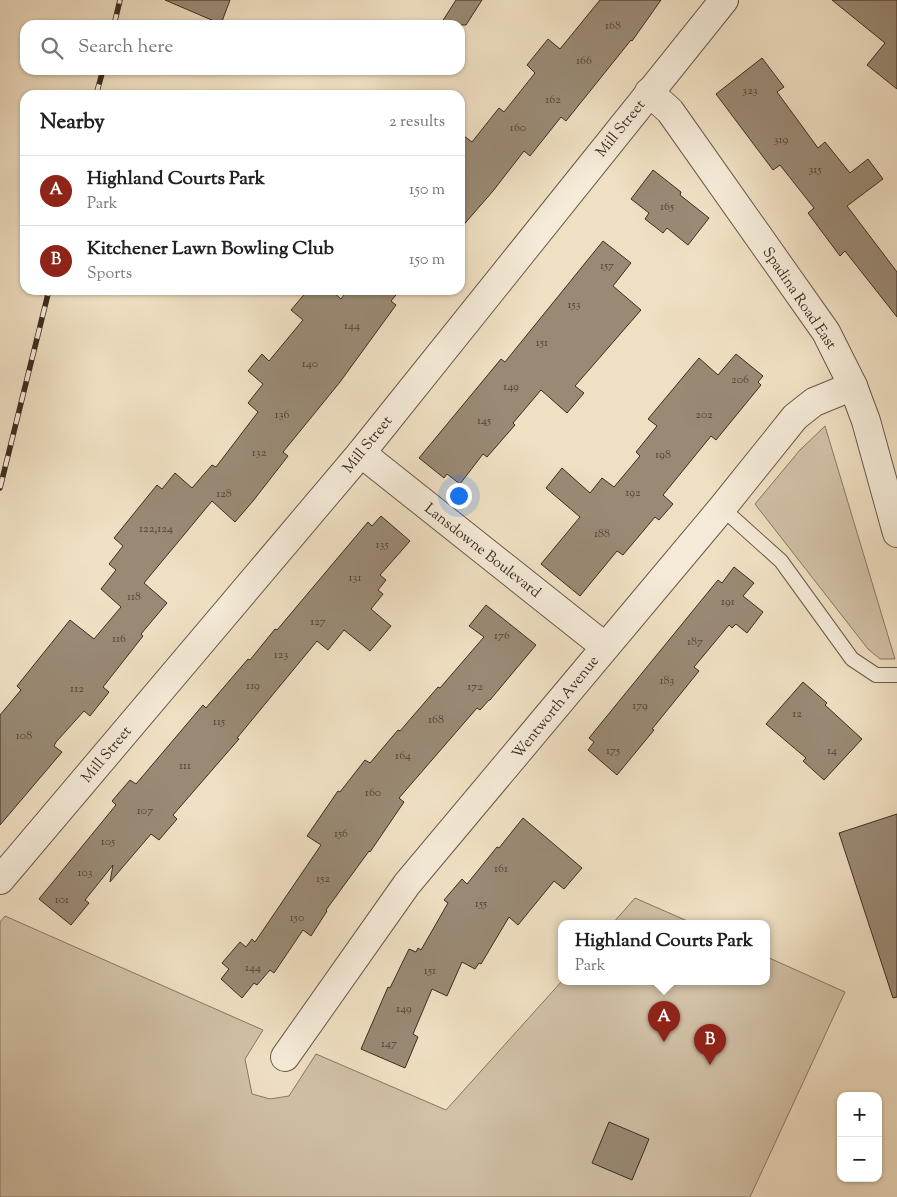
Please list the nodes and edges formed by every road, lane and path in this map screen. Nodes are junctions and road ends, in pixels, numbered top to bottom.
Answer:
1 (724, 0) edge
2 (649, 92) junction
3 (853, 386) junction
4 (361, 453) junction
5 (722, 508) junction
6 (897, 533) edge
7 (604, 646) junction
8 (897, 675) edge
9 (0, 880) edge
10 (285, 1057) dead end

1 - 2 street, Mill Street
2 - 3 street, Spadina Road East
2 - 4 street, Mill Street
3 - 5 street, Wentworth Avenue
3 - 6 street, Spadina Road East
4 - 7 street, Lansdowne Boulevard
4 - 9 street, Mill Street
5 - 7 street, Wentworth Avenue
5 - 8 lane
7 - 10 street, Wentworth Avenue

